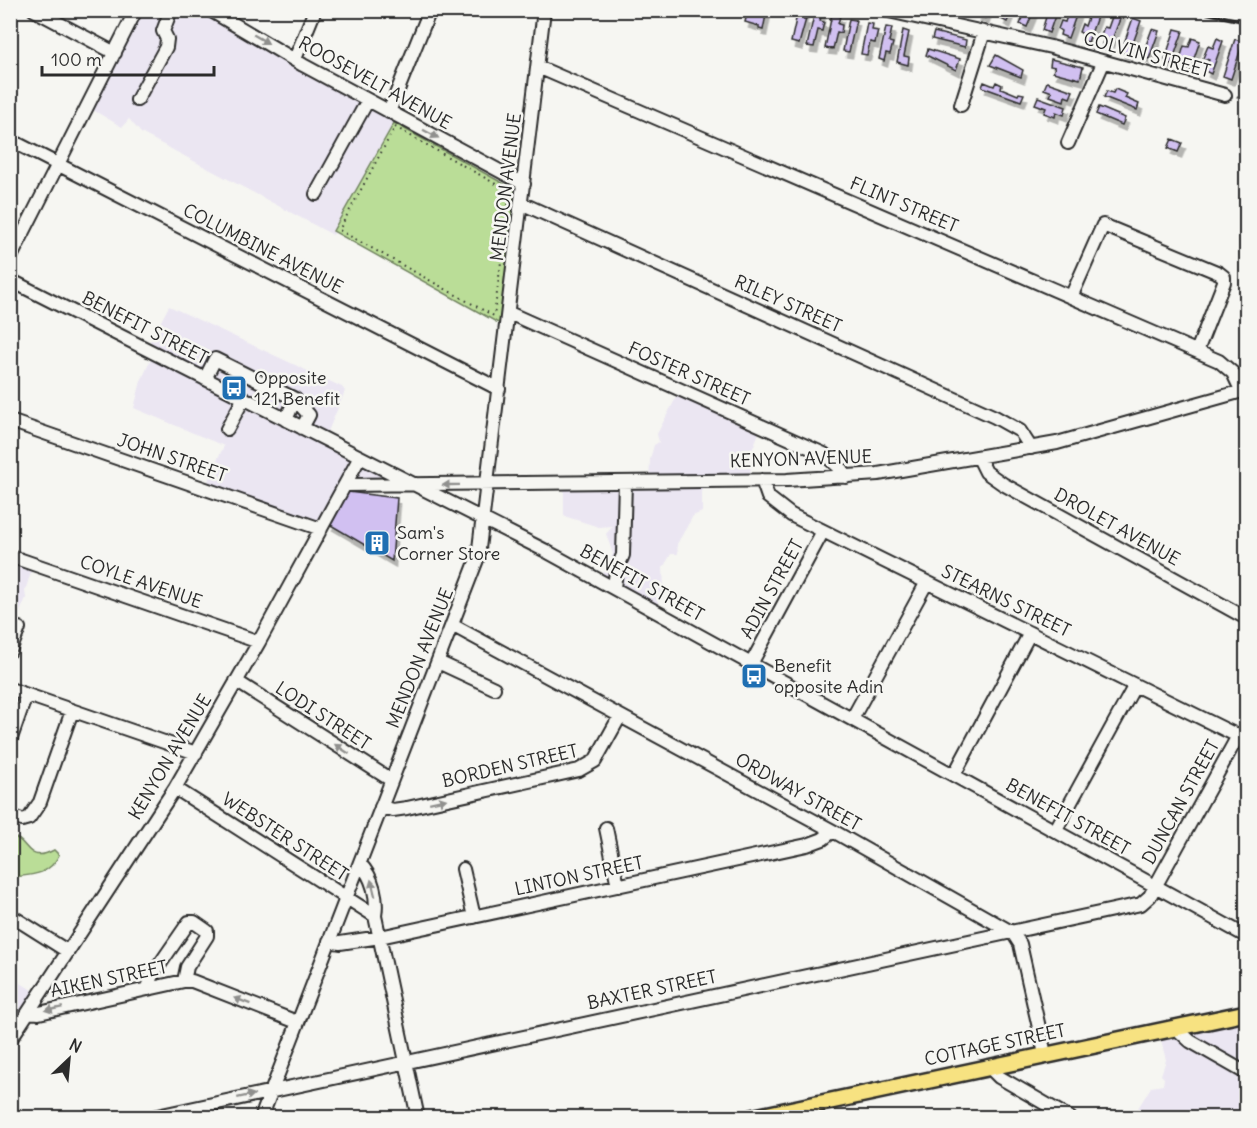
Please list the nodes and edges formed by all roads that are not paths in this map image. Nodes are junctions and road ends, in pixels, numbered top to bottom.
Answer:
1 (33, 10) edge
2 (136, 10) edge
3 (171, 10) edge
4 (210, 10) edge
5 (315, 10) edge
6 (430, 10) edge
7 (544, 10) edge
8 (884, 10) edge
9 (984, 32) junction
10 (115, 53) junction
11 (296, 59) junction
12 (1103, 63) junction
13 (538, 67) junction
14 (1226, 94) dead end
15 (137, 100) dead end
16 (368, 100) junction
17 (961, 105) dead end
18 (389, 112) junction
19 (10, 140) edge
20 (1068, 143) dead end
21 (58, 164) junction
22 (524, 184) junction
23 (316, 194) dead end
24 (521, 203) junction
25 (10, 259) edge
26 (10, 280) edge
27 (1071, 297) junction
28 (509, 314) junction
29 (1197, 351) junction
30 (206, 379) junction
31 (499, 389) junction
32 (1244, 391) edge
33 (244, 398) junction
34 (295, 399) junction
35 (286, 420) junction
36 (10, 421) edge
37 (303, 428) junction
38 (227, 429) dead end
39 (1031, 448) junction
40 (360, 457) junction
41 (979, 458) junction
42 (846, 477) junction
43 (762, 480) junction
44 (625, 482) junction
45 (487, 484) junction
46 (347, 485) junction
47 (416, 485) junction
48 (483, 518) junction
49 (321, 529) junction
50 (824, 531) junction
51 (10, 556) edge
52 (927, 582) junction
53 (614, 588) junction
54 (1246, 616) edge
55 (452, 625) junction
56 (19, 628) dead end
57 (1030, 633) junction
58 (260, 642) junction
59 (10, 651) edge
60 (438, 662) junction
61 (751, 664) junction
62 (237, 681) junction
63 (1135, 685) junction
64 (494, 688) dead end
65 (10, 689) edge
66 (26, 695) junction
67 (72, 711) junction
68 (620, 716) junction
69 (852, 719) junction
70 (1242, 738) edge
71 (10, 741) edge
72 (196, 753) junction
73 (954, 775) junction
74 (391, 780) junction
75 (175, 788) junction
76 (381, 807) junction
77 (10, 816) edge
78 (606, 828) dead end
79 (833, 831) junction
80 (1055, 831) junction
81 (360, 864) junction
82 (463, 868) dead end
83 (618, 886) junction
84 (1156, 886) junction
85 (347, 898) junction
86 (10, 915) edge
87 (375, 916) junction
88 (474, 917) junction
89 (1013, 933) junction
90 (1246, 936) edge
91 (380, 937) junction
92 (329, 941) junction
93 (67, 951) junction
94 (184, 981) junction
95 (148, 989) junction
96 (29, 1012) junction
97 (1246, 1013) edge
98 (297, 1022) junction
99 (1176, 1028) junction
100 (10, 1040) edge
101 (1045, 1054) junction
102 (406, 1061) junction
103 (988, 1066) junction
104 (1246, 1073) edge
105 (270, 1091) junction
106 (812, 1111) edge
107 (148, 1118) edge
108 (261, 1118) edge
109 (418, 1118) edge
110 (751, 1118) edge
111 (1070, 1118) edge

1 - 10 street
2 - 10 street
3 - 15 street
4 -> 11 street, ROOSEVELT AVENUE
5 - 11 street
6 - 18 street
7 - 13 street, MENDON AVENUE
8 - 9 street, COLVIN STREET
9 - 12 street, COLVIN STREET
9 - 17 street
10 - 21 street
11 - 16 street, ROOSEVELT AVENUE
12 - 14 street, COLVIN STREET
12 - 20 street
13 - 22 street, MENDON AVENUE
13 - 27 street, FLINT STREET
16 - 18 street, ROOSEVELT AVENUE
16 - 23 street
18 -> 22 street, ROOSEVELT AVENUE
19 - 21 street, COLUMBINE AVENUE
21 - 25 street
21 - 31 street, COLUMBINE AVENUE
22 - 24 street, MENDON AVENUE
24 - 28 street, MENDON AVENUE
24 - 39 street, RILEY STREET
26 - 30 street, BENEFIT STREET
27 - 29 street, FLINT STREET
27 - 29 street
28 - 31 street, MENDON AVENUE
28 - 42 street, FOSTER STREET
29 - 32 street, FLINT STREET
30 - 33 street, BENEFIT STREET
30 - 34 street
31 - 45 street, MENDON AVENUE
32 - 39 street, KENYON AVENUE
33 - 35 street, BENEFIT STREET
33 - 38 street
34 - 35 street
34 - 37 street
35 - 37 street, BENEFIT STREET
36 - 49 street, JOHN STREET
37 - 40 street, BENEFIT STREET
39 - 41 street, KENYON AVENUE
40 - 46 street, KENYON AVENUE
40 - 47 street, BENEFIT STREET
41 - 42 street, KENYON AVENUE
41 - 54 street, DROLET AVENUE
42 - 43 street, KENYON AVENUE
43 - 44 street, KENYON AVENUE
43 - 50 street, STEARNS STREET
44 - 45 street, KENYON AVENUE
44 - 53 street
45 -> 47 street, KENYON AVENUE
45 - 48 street, MENDON AVENUE
46 - 47 street, KENYON AVENUE
46 - 49 street, KENYON AVENUE
47 - 48 street, BENEFIT STREET
48 - 53 street, BENEFIT STREET
48 - 55 street, MENDON AVENUE
49 - 58 street, KENYON AVENUE
50 - 52 street, STEARNS STREET
50 - 61 street, ADIN STREET
51 - 58 street, COYLE AVENUE
52 - 57 street, STEARNS STREET
52 - 69 street
53 - 61 street, BENEFIT STREET
55 - 60 street, MENDON AVENUE
55 - 68 street, ORDWAY STREET
56 - 59 street
57 - 63 street, STEARNS STREET
57 - 73 street
58 - 62 street, KENYON AVENUE
60 - 64 street
60 - 74 street, MENDON AVENUE
61 - 69 street, BENEFIT STREET
62 - 72 street, KENYON AVENUE
74 -> 62 street, LODI STREET
63 - 70 street, STEARNS STREET
63 - 80 street
65 - 66 street
66 - 67 street
66 - 71 street
67 - 72 street
67 - 77 street
76 -> 68 street, BORDEN STREET
68 - 79 street, ORDWAY STREET
69 - 73 street, BENEFIT STREET
70 - 84 street, DUNCAN STREET
72 - 75 street, KENYON AVENUE
73 - 80 street, BENEFIT STREET
74 - 76 street, MENDON AVENUE
75 - 85 street, WEBSTER STREET
75 - 93 street, KENYON AVENUE
76 - 81 street, MENDON AVENUE
78 - 83 street
79 - 83 street, LINTON STREET
79 - 89 street, ORDWAY STREET
80 - 84 street, BENEFIT STREET
81 - 85 street, MENDON AVENUE
87 -> 81 street, WEBSTER STREET
82 - 88 street
83 - 88 street, LINTON STREET
84 - 89 street, BAXTER STREET
84 - 90 street, BENEFIT STREET
85 - 87 street, WEBSTER STREET
85 - 92 street, MENDON AVENUE
86 - 93 street
87 - 91 street, WEBSTER STREET
88 - 91 street, LINTON STREET
89 - 101 street
89 - 102 street, BAXTER STREET
91 - 92 street, LINTON STREET
91 - 102 street, WEBSTER STREET
92 - 98 street, MENDON AVENUE
93 - 96 street, KENYON AVENUE
94 - 95 street, AIKEN STREET
94 - 95 street
98 -> 94 street, AIKEN STREET
95 -> 96 street, AIKEN STREET
96 - 100 street, KENYON AVENUE
97 - 99 main road, COTTAGE STREET
98 - 105 street, MENDON AVENUE
99 - 101 main road, COTTAGE STREET
99 - 104 street
101 - 103 main road, COTTAGE STREET
102 - 105 street, BAXTER STREET
102 - 109 street, WEBSTER STREET
103 - 106 main road, COTTAGE STREET
103 - 111 street
107 -> 105 street, BAXTER STREET
105 - 108 street, MENDON AVENUE
106 - 110 main road, COTTAGE STREET

